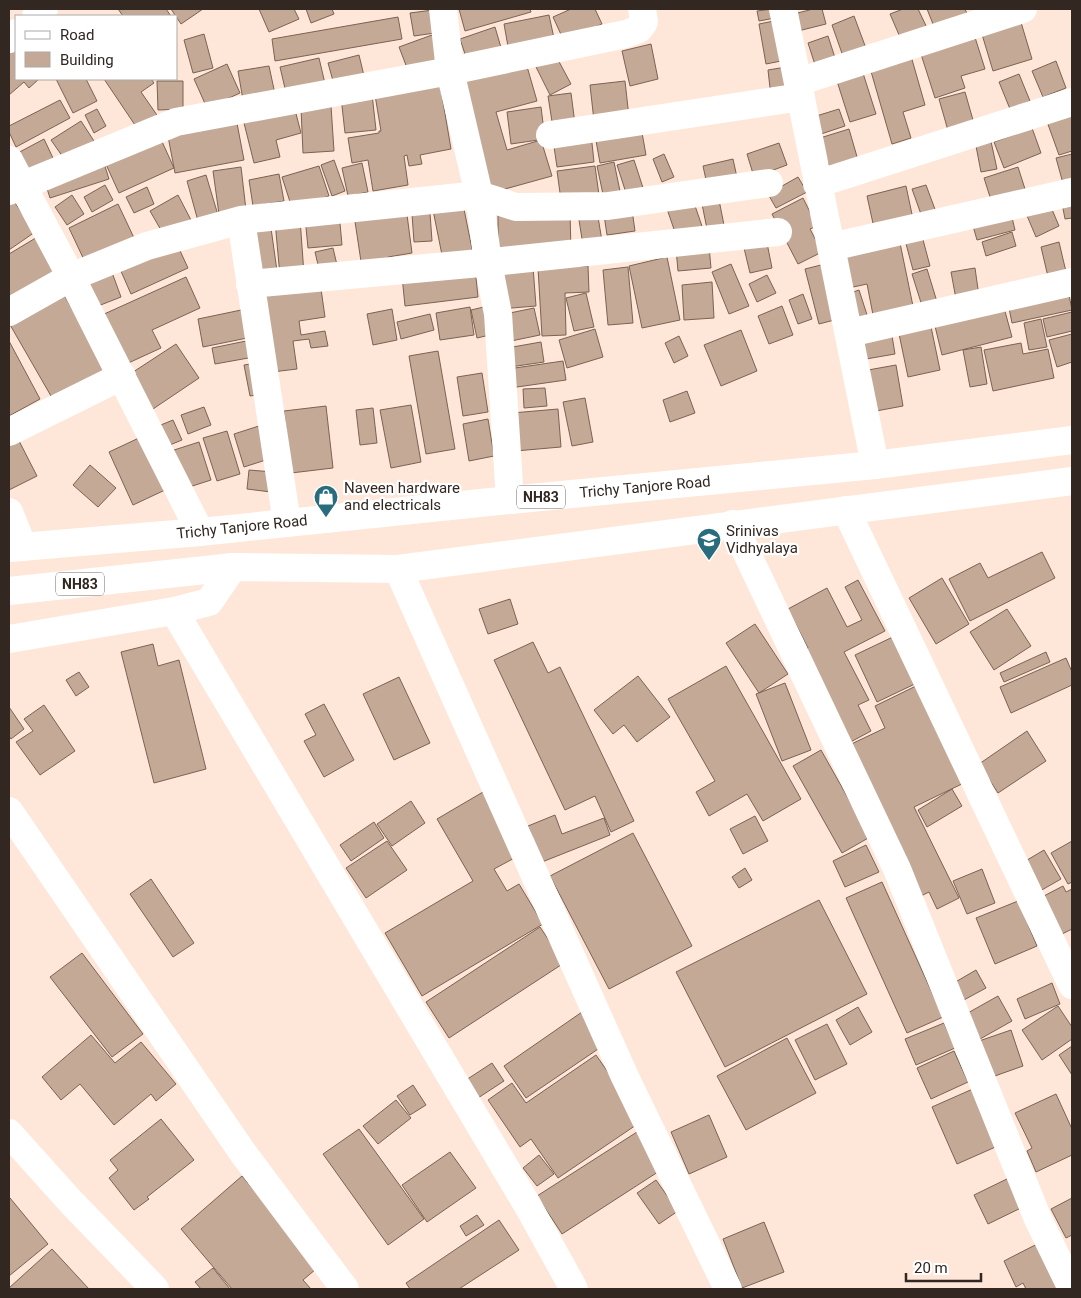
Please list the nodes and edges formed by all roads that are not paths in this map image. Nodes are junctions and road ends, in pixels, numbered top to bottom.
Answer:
1 (443, 9) edge
2 (642, 9) edge
3 (783, 9) edge
4 (1023, 9) edge
5 (450, 71) junction
6 (799, 89) junction
7 (1072, 102) edge
8 (550, 135) dead end
9 (9, 160) edge
10 (769, 183) dead end
11 (817, 184) junction
12 (15, 188) edge
13 (1072, 192) edge
14 (479, 195) junction
15 (241, 220) junction
16 (778, 232) dead end
17 (831, 247) junction
18 (488, 263) junction
19 (71, 277) junction
20 (1072, 282) edge
21 (250, 284) junction
22 (9, 312) edge
23 (849, 333) junction
24 (122, 376) junction
25 (9, 432) edge
26 (1072, 440) edge
27 (875, 465) junction
28 (1072, 481) edge
29 (510, 500) junction
30 (846, 510) junction
31 (9, 512) edge
32 (287, 523) junction
33 (733, 524) junction
34 (200, 532) junction
35 (16, 547) edge
36 (233, 567) junction
37 (398, 569) junction
38 (9, 592) edge
39 (174, 611) junction
40 (9, 639) edge
41 (9, 811) edge
42 (1064, 944) edge
43 (1072, 985) edge
44 (9, 1133) edge
45 (156, 1289) edge
46 (345, 1289) edge
47 (574, 1289) edge
48 (728, 1289) edge
49 (1072, 1289) edge

1 - 5 main road
2 - 5 main road
3 - 6 main road
4 - 6 main road
5 - 12 main road
5 - 14 main road
6 - 8 main road
6 - 11 main road
7 - 11 main road
9 - 12 main road
10 - 14 main road
11 - 17 main road
12 - 19 main road
13 - 17 main road
14 - 15 main road
14 - 18 main road
15 - 19 main road
15 - 21 main road
16 - 18 main road
17 - 23 main road
18 - 21 main road
18 - 29 main road
19 - 22 main road
19 - 24 main road
20 - 23 main road
21 - 32 main road
23 - 27 main road
24 - 25 main road
24 - 34 main road
26 - 27 main road, Trichy Tanjore Road / NH83
27 - 29 main road, Trichy Tanjore Road / NH83
28 - 30 main road, NH83
29 - 32 main road, Trichy Tanjore Road / NH83
30 - 33 main road, NH83
30 - 42 main road
31 - 35 main road
32 - 34 main road, Trichy Tanjore Road / NH83
33 - 37 main road, NH83
33 - 49 main road
34 - 35 main road, Trichy Tanjore Road / NH83
36 - 37 main road, NH83
36 - 38 main road, NH83
36 - 39 main road
37 - 48 main road
39 - 40 main road
39 - 47 main road
41 - 46 main road
42 - 43 main road
44 - 45 main road

